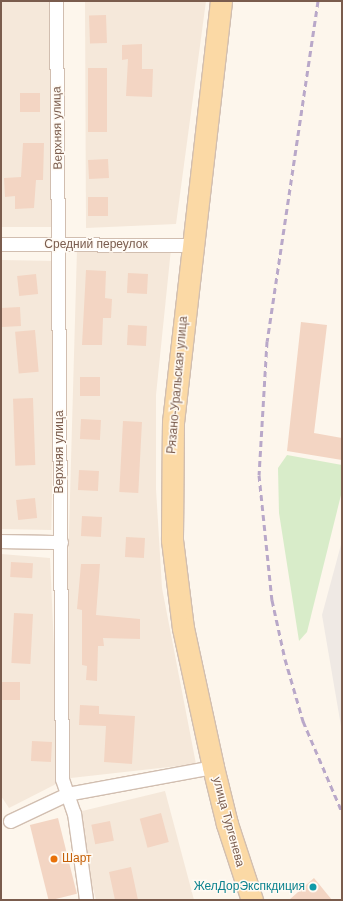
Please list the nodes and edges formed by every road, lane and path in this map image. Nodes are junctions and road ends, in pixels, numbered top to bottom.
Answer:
1 (56, 1) edge
2 (221, 1) edge
3 (1, 244) edge
4 (59, 245) junction
5 (191, 245) junction
6 (1, 541) edge
7 (61, 542) junction
8 (213, 767) junction
9 (67, 794) junction
10 (10, 821) dead end
11 (86, 900) edge
12 (252, 900) edge

1 - 4 street, Верхняя улица
2 - 5 main road, Рязано-Уральская улица
3 - 4 street, Средний переулок
4 - 5 street, Средний переулок
4 - 7 street, Верхняя улица
5 - 8 main road, Рязано-Уральская улица
6 - 7 street
7 - 9 street, Верхняя улица
8 - 9 street
8 - 12 main road, улица Тургенева
9 - 10 street
9 - 11 street, Верхняя улица

